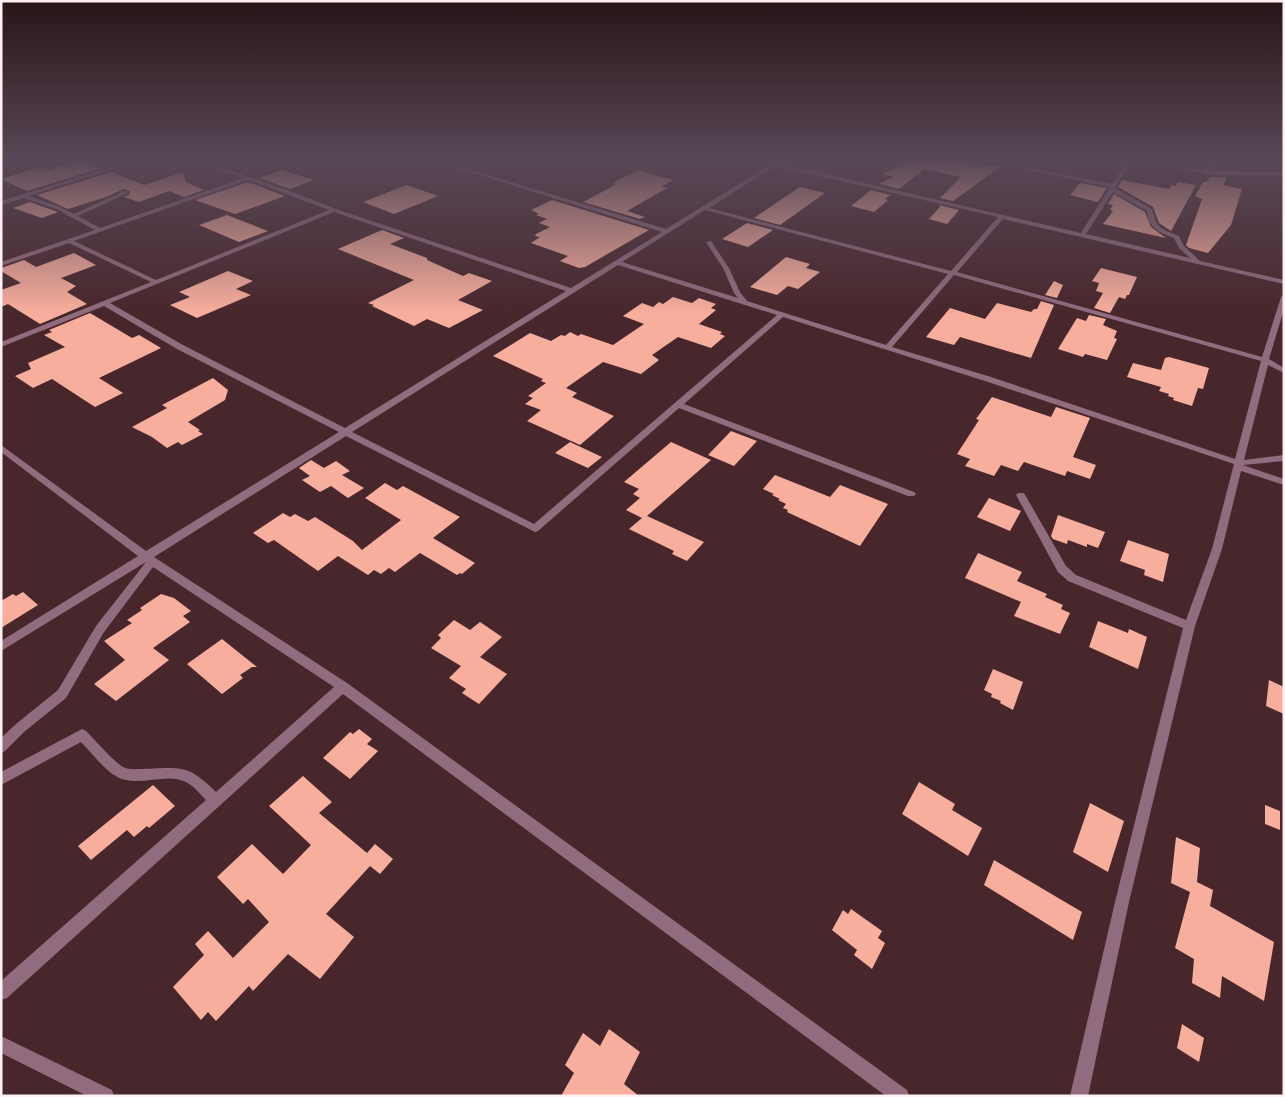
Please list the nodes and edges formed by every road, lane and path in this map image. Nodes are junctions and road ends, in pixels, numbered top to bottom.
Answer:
1 (64, 211) edge
2 (84, 211) edge
3 (150, 211) edge
4 (331, 211) edge
5 (338, 211) edge
6 (601, 211) edge
7 (698, 211) edge
8 (715, 211) edge
9 (982, 211) edge
10 (1098, 211) edge
11 (1150, 211) edge
12 (74, 216) junction
13 (1002, 216) junction
14 (98, 229) junction
15 (666, 231) junction
16 (1083, 234) junction
17 (68, 240) junction
18 (709, 242) dead end
19 (1197, 262) junction
20 (619, 263) junction
21 (1, 264) edge
22 (953, 274) junction
23 (156, 282) junction
24 (1284, 282) edge
25 (572, 291) junction
26 (1284, 297) edge
27 (746, 302) junction
28 (105, 303) junction
29 (782, 314) junction
30 (1, 345) edge
31 (887, 348) junction
32 (1265, 360) junction
33 (1284, 371) edge
34 (680, 405) junction
35 (345, 431) junction
36 (1, 448) edge
37 (1284, 458) edge
38 (1238, 465) junction
39 (1284, 482) edge
40 (911, 494) dead end
41 (1022, 495) dead end
42 (149, 558) junction
43 (1189, 626) junction
44 (1, 647) edge
45 (343, 687) junction
46 (1, 747) edge
47 (1, 779) edge
48 (216, 801) junction
49 (1, 992) edge
50 (1, 1044) edge
51 (106, 1096) edge
52 (901, 1096) edge
53 (1079, 1096) edge

1 - 12 street
2 - 12 street
3 - 14 street
4 - 23 street
5 - 25 street
6 - 15 street
7 - 15 street
8 - 22 street
9 - 13 street
10 - 16 street
11 - 19 street
12 - 14 street
13 - 16 street
13 - 22 street
14 - 17 street
15 - 20 street
16 - 19 street
17 - 21 street
17 - 23 street
18 - 27 street
19 - 24 street
20 - 25 street
20 - 27 street
22 - 31 street
22 - 32 street
23 - 28 street
25 - 35 street
26 - 32 street
27 - 29 street
28 - 30 street
28 - 35 street
29 - 31 street
29 - 34 street
31 - 38 street
32 - 33 street
32 - 38 street
34 - 35 street
34 - 40 street
35 - 42 street
36 - 42 street
37 - 38 street
38 - 39 street
38 - 43 street
41 - 43 street
42 - 44 street
42 - 45 street
42 - 46 street
43 - 53 street
45 - 48 street
45 - 52 street
47 - 48 street
48 - 49 street
50 - 51 street

